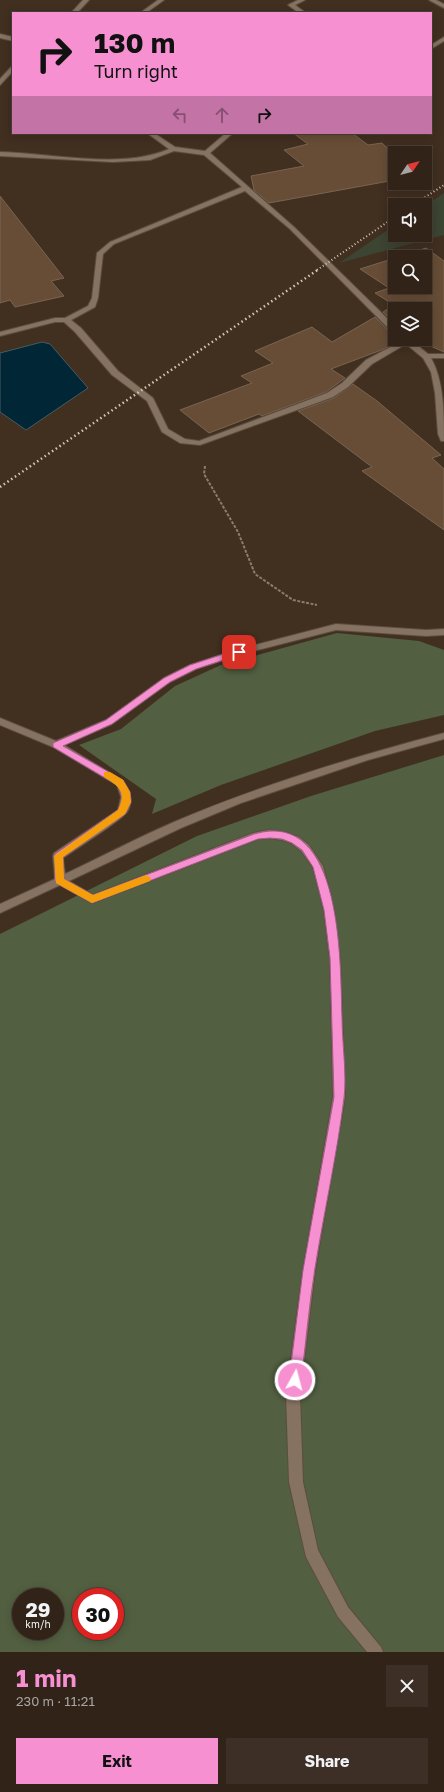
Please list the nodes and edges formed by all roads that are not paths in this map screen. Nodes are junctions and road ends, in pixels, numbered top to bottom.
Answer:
1 (86, 0) edge
2 (161, 0) edge
3 (302, 0) edge
4 (432, 0) edge
5 (444, 6) edge
6 (75, 12) edge
7 (144, 12) edge
8 (301, 12) edge
9 (0, 36) edge
10 (12, 39) edge
11 (444, 39) edge
12 (432, 46) edge
13 (12, 68) edge
14 (0, 83) edge
15 (151, 134) edge
16 (229, 134) edge
17 (173, 149) junction
18 (206, 153) junction
19 (0, 154) edge
20 (246, 188) junction
21 (66, 320) junction
22 (388, 323) edge
23 (0, 334) edge
24 (396, 346) edge
25 (414, 346) edge
26 (426, 356) junction
27 (444, 356) edge
28 (444, 439) edge
29 (444, 632) edge
30 (0, 722) edge
31 (444, 736) edge
32 (56, 745) junction
33 (60, 880) junction
34 (0, 909) edge
35 (376, 1652) edge

1 - 6 street
2 - 7 street
3 - 8 street
4 - 5 street
9 - 10 street
11 - 12 street
13 - 14 street
15 - 17 street
16 - 18 street
17 - 18 street
17 - 19 street
18 - 20 street
20 - 21 street
20 - 22 street
21 - 23 street
21 - 24 street
25 - 26 street
26 - 27 street
26 - 28 street
29 - 32 street
30 - 32 street
31 - 33 street
32 - 33 street
33 - 34 street
33 - 35 street

